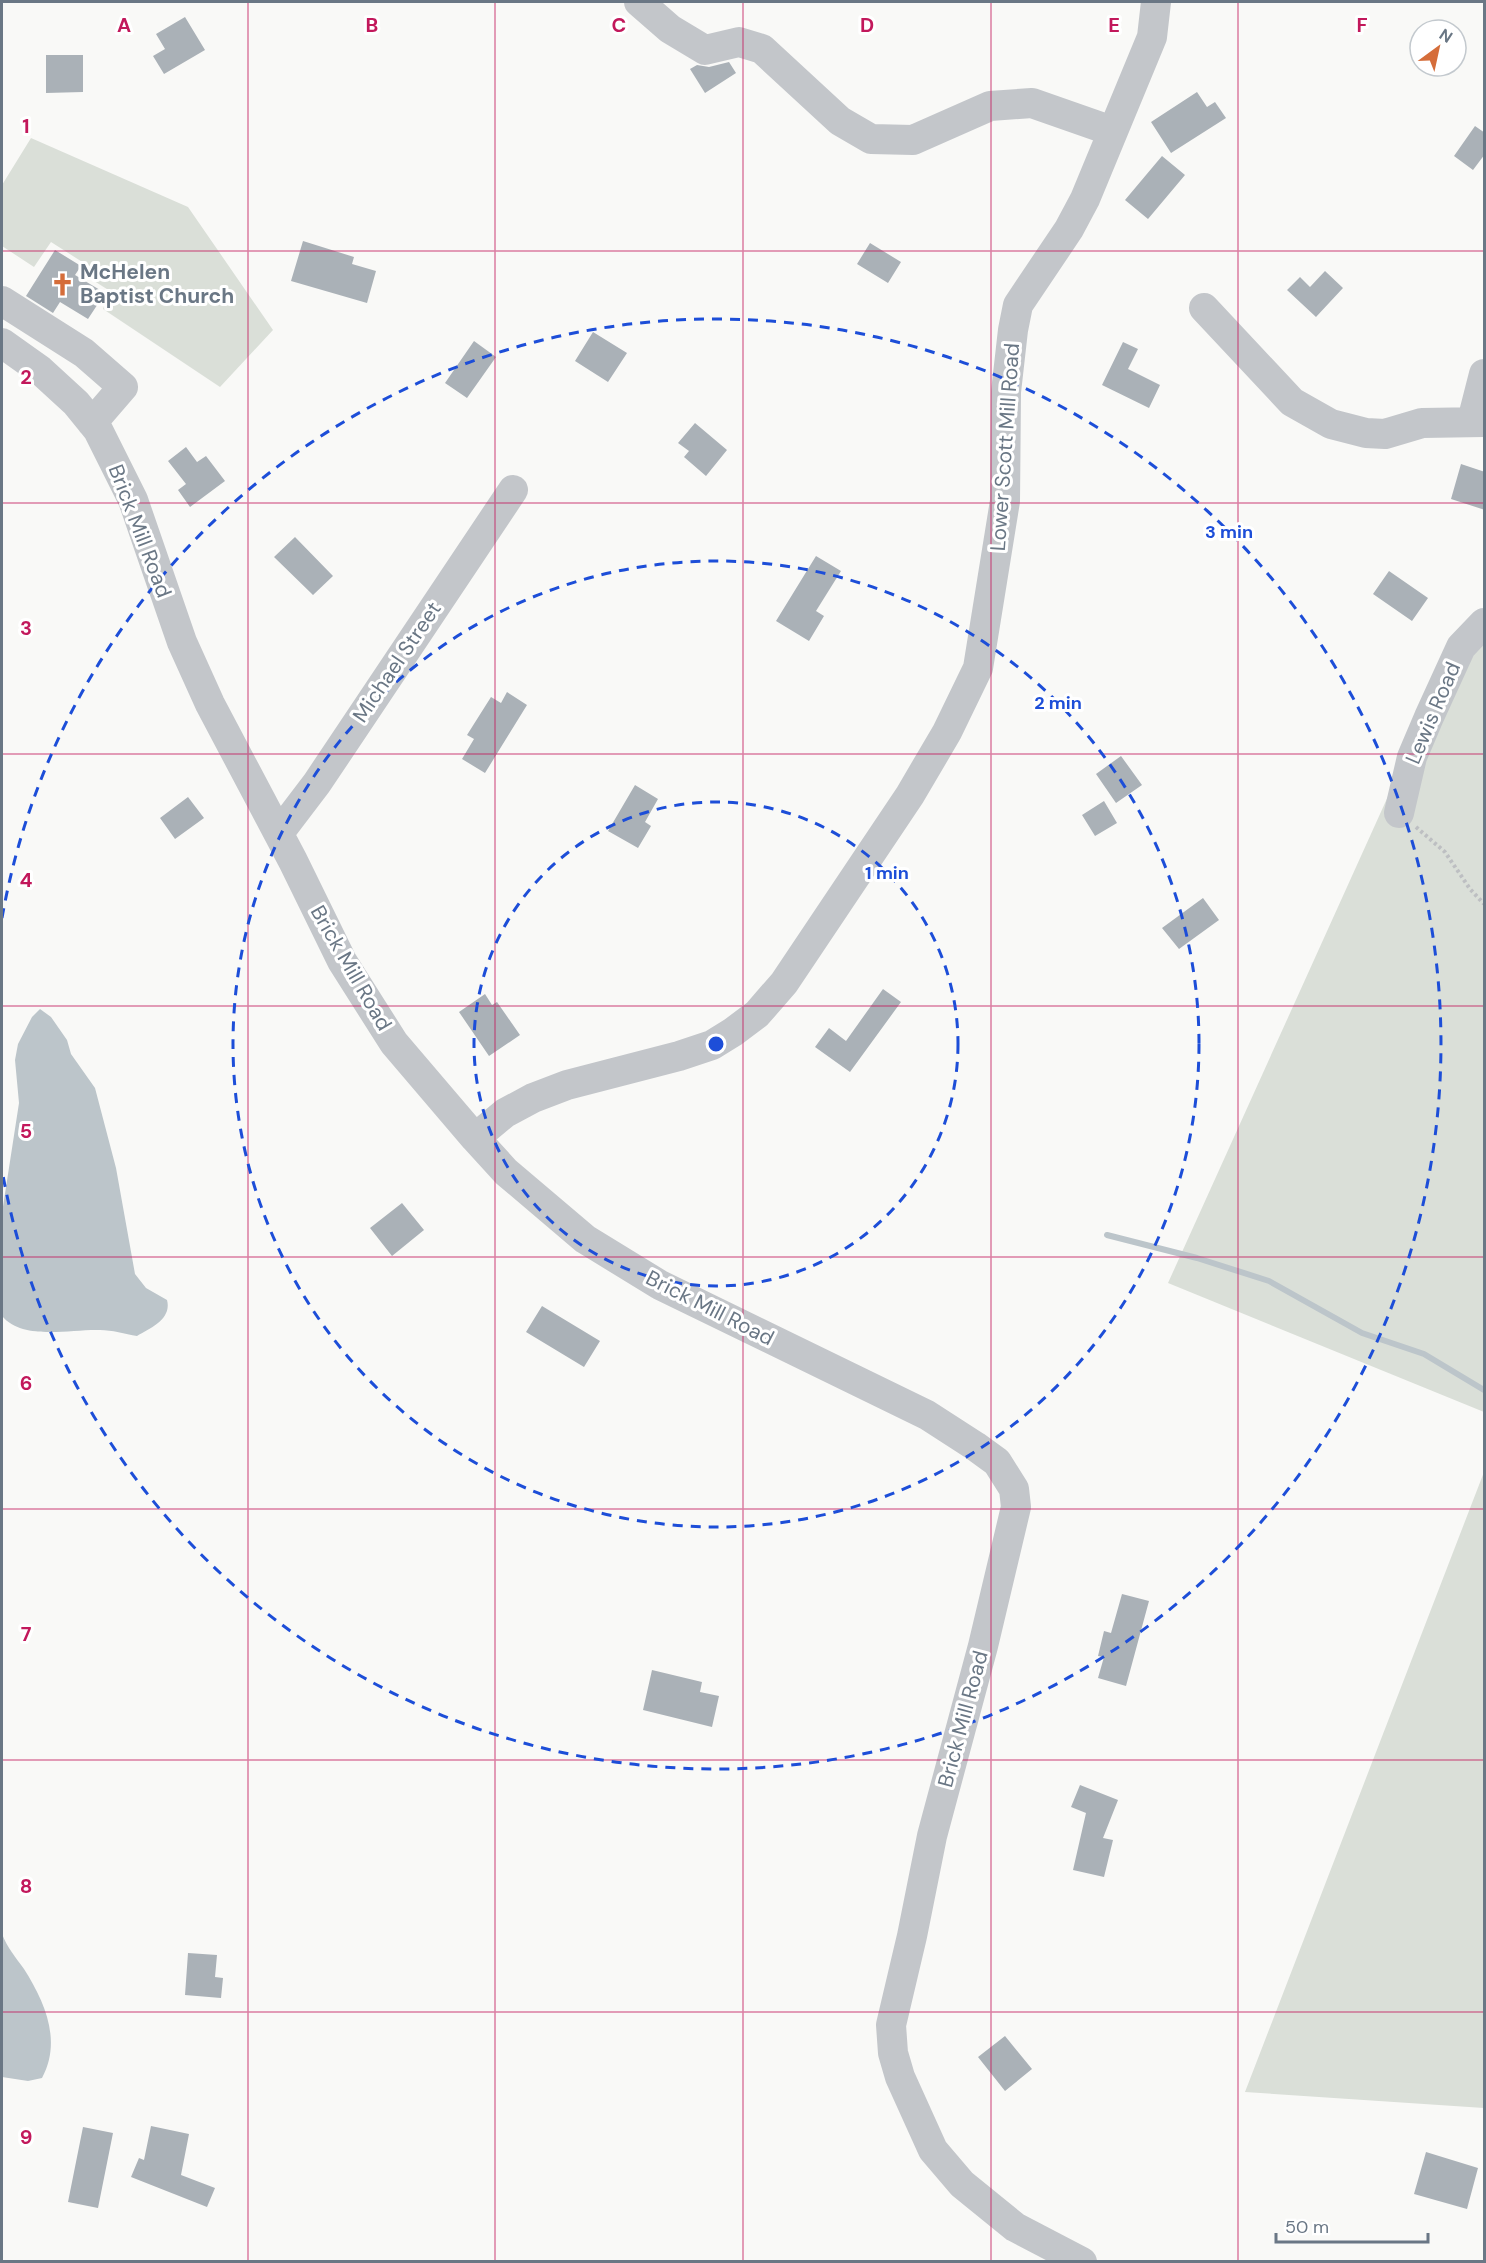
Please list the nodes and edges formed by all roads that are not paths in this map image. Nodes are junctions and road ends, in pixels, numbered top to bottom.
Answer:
1 (639, 2) edge
2 (1156, 2) edge
3 (1112, 130) junction
4 (2, 301) edge
5 (1204, 308) dead end
6 (2, 344) edge
7 (1485, 374) edge
8 (1478, 422) edge
9 (92, 423) junction
10 (513, 490) dead end
11 (1485, 623) edge
12 (1398, 813) road end
13 (279, 833) junction
14 (475, 1138) junction
15 (1082, 2262) edge

1 - 3 street
2 - 3 street, Lower Scott Mill Road
3 - 14 street, Lower Scott Mill Road
4 - 9 street
5 - 8 street
6 - 9 street, Brick Mill Road
7 - 8 street
9 - 13 street, Brick Mill Road
10 - 13 street, Michael Street
11 - 12 street, Lewis Road
13 - 14 street, Brick Mill Road
14 - 15 street, Brick Mill Road

